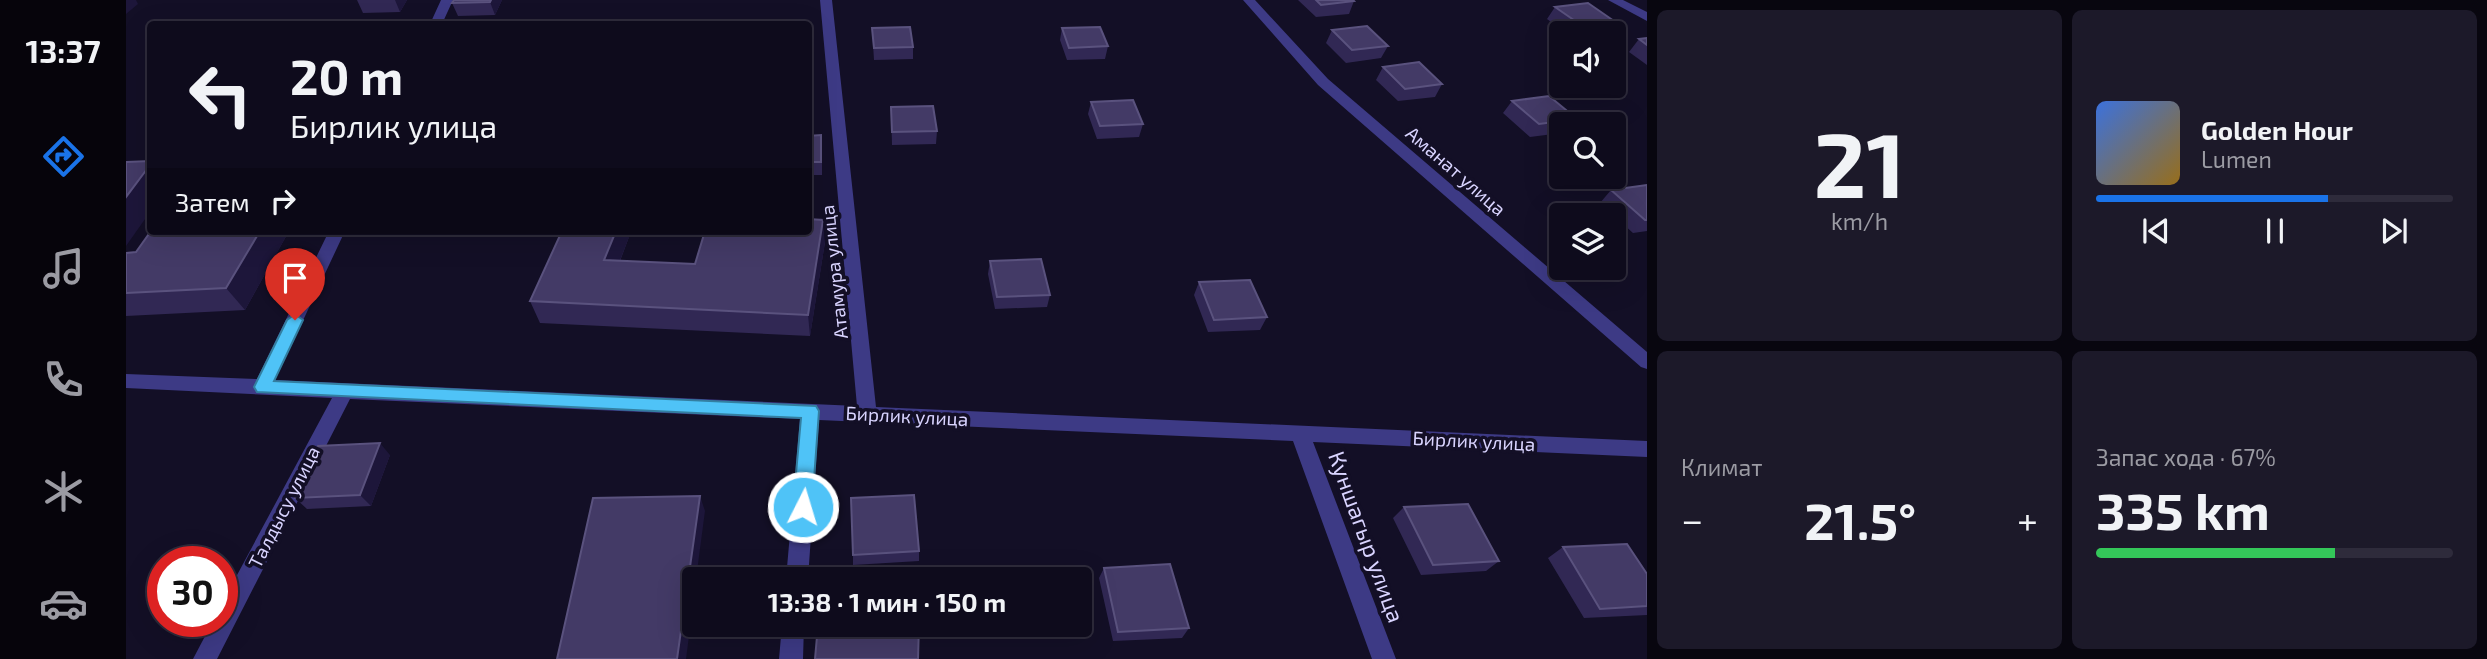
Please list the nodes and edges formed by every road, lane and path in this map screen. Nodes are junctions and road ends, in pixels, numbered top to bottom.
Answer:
1 (447, 0) edge
2 (826, 0) edge
3 (1250, 0) edge
4 (1614, 0) edge
5 (1647, 17) edge
6 (437, 21) edge
7 (335, 235) edge
8 (1647, 362) edge
9 (126, 381) edge
10 (263, 387) junction
11 (344, 392) junction
12 (810, 411) junction
13 (867, 414) junction
14 (1300, 433) junction
15 (1647, 449) edge
16 (798, 567) edge
17 (792, 637) edge
18 (205, 659) edge
19 (791, 659) edge
20 (1384, 659) edge

1 - 6 street
2 - 13 street, Атамура улица
3 - 8 street, Аманат улица
4 - 5 street
7 - 10 street
9 - 10 street, Бирлик улица
10 - 11 street, Бирлик улица
11 - 12 street, Бирлик улица
11 - 18 street, Талдысу улица
12 - 13 street, Бирлик улица
12 - 16 street
13 - 14 street, Бирлик улица
14 - 15 street, Бирлик улица
14 - 20 street, Куншагыр улица
17 - 19 street

